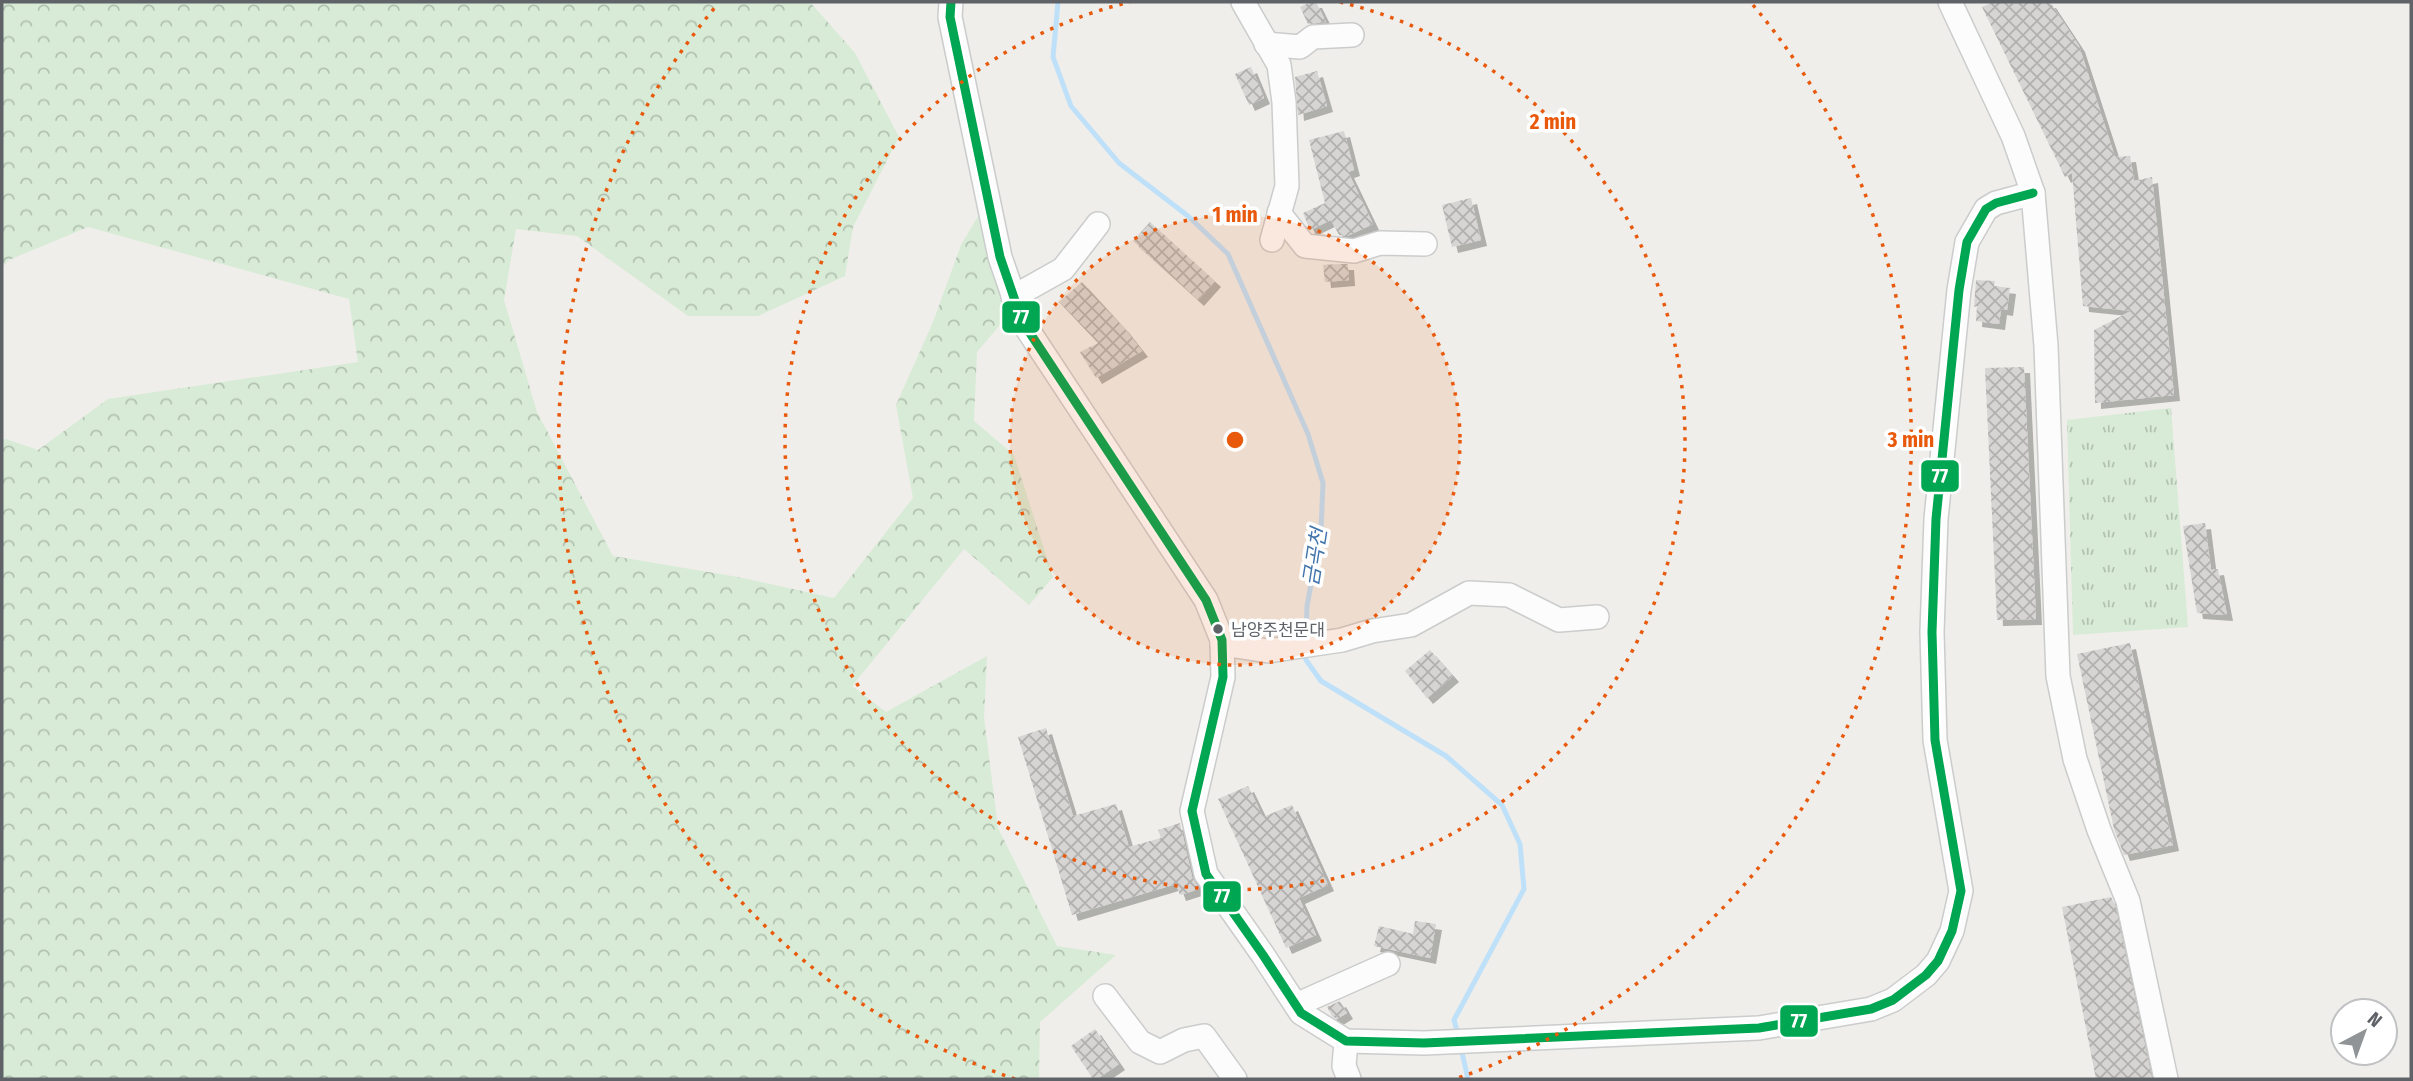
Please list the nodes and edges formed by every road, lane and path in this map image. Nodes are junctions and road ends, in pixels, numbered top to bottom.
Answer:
1 (951, 2) edge
2 (1243, 2) edge
3 (1950, 2) edge
4 (1352, 35) dead end
5 (1266, 44) junction
6 (2033, 193) junction
7 (1998, 202) junction
8 (1279, 213) junction
9 (2035, 218) junction
10 (1098, 224) dead end
11 (1272, 240) dead end
12 (1425, 244) dead end
13 (1013, 297) junction
14 (1597, 617) dead end
15 (1222, 645) junction
16 (1388, 964) dead end
17 (1105, 996) dead end
18 (1296, 1005) junction
19 (1346, 1041) junction
20 (1235, 1079) edge
21 (1349, 1079) edge
22 (2165, 1079) edge

1 - 13 street
2 - 5 street
3 - 6 street
4 - 5 street
5 - 8 street
6 - 7 street
6 - 9 street
7 - 9 street
7 - 19 street
8 - 11 street
8 - 12 street
9 - 22 street
10 - 13 street
13 - 15 street
14 - 15 street
15 - 18 street
16 - 18 street
17 - 20 street
18 - 19 street
19 - 21 street

